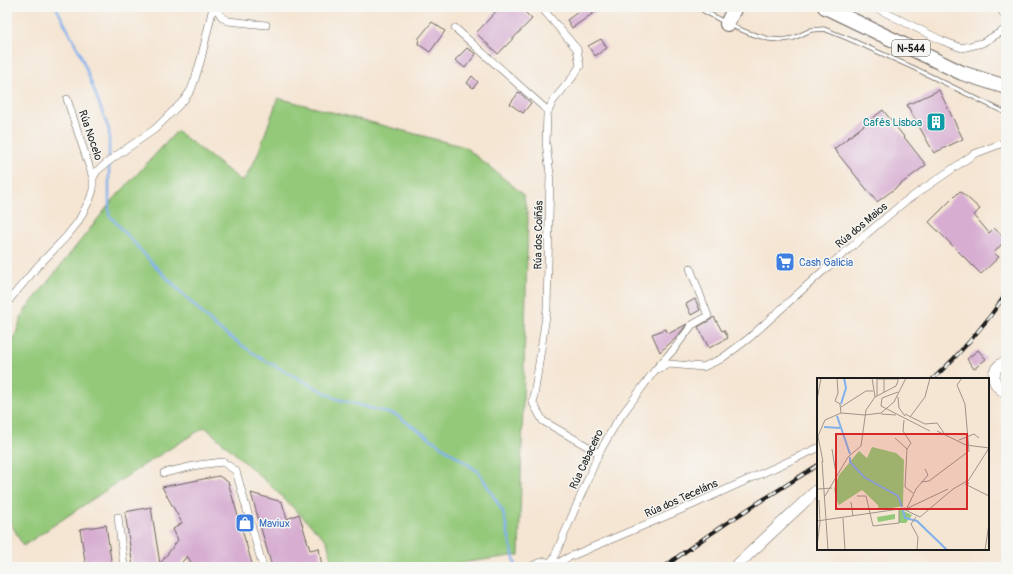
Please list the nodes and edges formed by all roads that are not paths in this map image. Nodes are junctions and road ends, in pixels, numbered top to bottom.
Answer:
1 (214, 7) edge
2 (541, 7) edge
3 (699, 7) edge
4 (736, 7) edge
5 (825, 7) edge
6 (874, 7) edge
7 (1000, 7) edge
8 (1006, 18) edge
9 (727, 24) junction
10 (266, 25) dead end
11 (455, 28) dead end
12 (1006, 28) edge
13 (1003, 87) edge
14 (67, 99) dead end
15 (548, 111) junction
16 (1006, 113) edge
17 (1006, 142) edge
18 (93, 178) junction
19 (690, 268) dead end
20 (7, 304) edge
21 (1006, 362) edge
22 (655, 370) junction
23 (991, 379) edge
24 (1006, 392) edge
25 (817, 448) edge
26 (599, 453) junction
27 (164, 473) dead end
28 (817, 491) edge
29 (118, 517) dead end
30 (551, 566) edge
31 (124, 567) edge
32 (263, 567) edge
33 (536, 567) edge
34 (735, 567) edge

1 - 10 street
1 - 18 street
2 - 15 street, Rúa dos Coiñás
3 - 9 lane
4 - 9 highway
5 - 13 highway, N-544
6 - 12 street
7 - 8 street
9 - 16 lane
11 - 15 street
14 - 18 street, Rúa Nocelo
15 - 26 street, Rúa dos Coiñás
17 - 22 street, Rúa dos Maios
18 - 20 street
19 - 22 street, Rúa Cabaceiro
21 - 23 street
22 - 26 street, Rúa Cabaceiro
23 - 24 street
25 - 30 street, Rúa dos Teceláns
26 - 30 street, Rúa Cabaceiro
27 - 32 street
28 - 34 street
29 - 31 street
30 - 33 street

